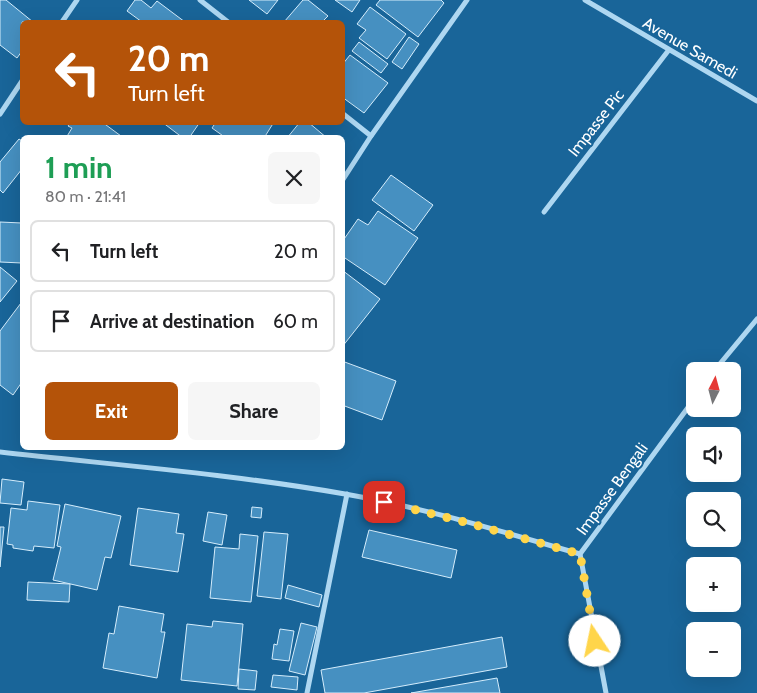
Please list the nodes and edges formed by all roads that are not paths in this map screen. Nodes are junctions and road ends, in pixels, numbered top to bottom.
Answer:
1 (77, 0) edge
2 (200, 0) edge
3 (468, 0) edge
4 (585, 0) edge
5 (63, 20) edge
6 (225, 20) edge
7 (668, 50) junction
8 (20, 83) edge
9 (757, 101) edge
10 (0, 114) edge
11 (345, 115) edge
12 (372, 136) junction
13 (345, 176) edge
14 (544, 212) dead end
15 (757, 319) edge
16 (721, 362) edge
17 (686, 410) edge
18 (0, 452) edge
19 (347, 494) junction
20 (580, 554) junction
21 (307, 693) edge
22 (606, 693) edge

1 - 5 street
2 - 6 street
3 - 12 street
4 - 7 street, Avenue Samedi
7 - 9 street, Avenue Samedi
7 - 14 street, Impasse Pic
8 - 10 street
11 - 12 street
12 - 13 street
15 - 16 street
17 - 20 street, Impasse Bengali
18 - 19 street
19 - 20 street
19 - 21 street
20 - 22 street, Impasse Bengali

